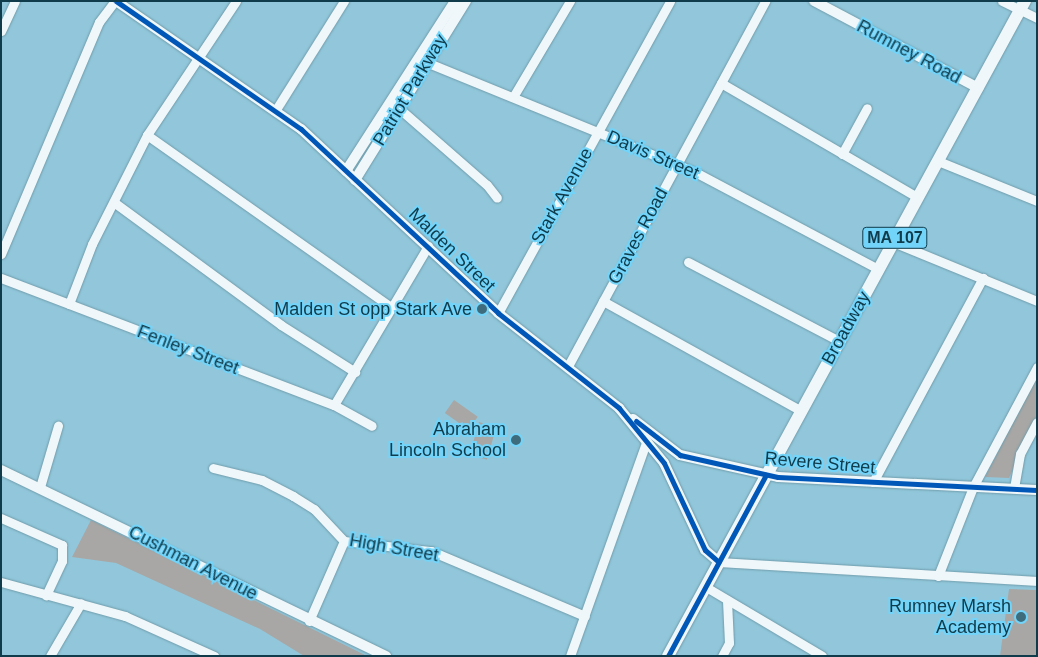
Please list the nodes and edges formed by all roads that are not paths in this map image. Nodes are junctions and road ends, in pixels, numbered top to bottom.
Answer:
1 (15, 1) edge
2 (116, 1) edge
3 (236, 1) edge
4 (344, 1) edge
5 (455, 1) edge
6 (466, 1) edge
7 (570, 1) edge
8 (670, 1) edge
9 (765, 1) edge
10 (814, 1) edge
11 (1002, 1) edge
12 (1023, 6) edge
13 (1037, 18) edge
14 (1, 31) edge
15 (199, 56) junction
16 (423, 60) junction
17 (720, 83) junction
18 (978, 88) junction
19 (513, 98) junction
20 (395, 105) junction
21 (867, 108) dead end
22 (275, 111) junction
23 (598, 131) junction
24 (147, 135) junction
25 (842, 154) junction
26 (938, 161) junction
27 (676, 164) junction
28 (346, 171) junction
29 (356, 180) junction
30 (917, 197) junction
31 (497, 198) dead end
32 (1037, 201) edge
33 (115, 203) junction
34 (893, 242) junction
35 (428, 246) junction
36 (1, 254) edge
37 (688, 262) dead end
38 (878, 269) junction
39 (1, 278) edge
40 (983, 278) junction
41 (603, 301) junction
42 (1037, 301) edge
43 (70, 304) junction
44 (392, 308) junction
45 (498, 313) junction
46 (839, 341) junction
47 (568, 366) junction
48 (1037, 367) edge
49 (354, 372) junction
50 (334, 405) junction
51 (619, 408) junction
52 (800, 410) junction
53 (1037, 422) edge
54 (58, 426) dead end
55 (372, 426) dead end
56 (646, 442) junction
57 (213, 468) dead end
58 (1, 470) edge
59 (766, 475) junction
60 (873, 482) junction
61 (40, 487) junction
62 (973, 487) junction
63 (1014, 488) junction
64 (1037, 490) edge
65 (1, 518) edge
66 (344, 541) junction
67 (719, 562) junction
68 (938, 576) junction
69 (1037, 581) edge
70 (1, 582) edge
71 (706, 587) junction
72 (46, 595) junction
73 (728, 600) junction
74 (81, 603) junction
75 (585, 616) junction
76 (309, 621) junction
77 (50, 656) edge
78 (214, 656) edge
79 (386, 656) edge
80 (570, 656) edge
81 (668, 656) edge
82 (722, 656) edge
83 (822, 656) edge

1 - 14 street
2 - 15 street, Malden Street
2 - 36 street
3 - 15 street
4 - 22 street
5 - 16 street, Patriot Parkway
6 - 16 street, Patriot Parkway
7 - 19 street
8 - 23 street, Stark Avenue
9 - 17 street, Graves Road
10 - 18 street, Rumney Road
11 - 12 street
12 - 13 street
12 - 18 main road, Broadway / MA 107
15 - 22 street, Malden Street
15 - 24 street
16 - 19 street, Davis Street
16 - 20 street, Patriot Parkway
17 - 25 street
17 - 27 street, Graves Road
18 - 26 main road, Broadway / MA 107
19 - 23 street, Davis Street
20 - 28 street, Patriot Parkway
20 - 29 street, Patriot Parkway
20 - 31 street
21 - 25 street
22 - 28 street, Malden Street
23 - 27 street, Davis Street
23 - 45 street, Stark Avenue
24 - 33 street
24 - 44 street
25 - 30 street
26 - 30 main road, Broadway / MA 107
26 - 32 street
27 - 38 street, Davis Street
27 - 41 street, Graves Road
28 - 29 street, Malden Street
29 - 35 street, Malden Street
30 - 34 main road, Broadway / MA 107
33 - 43 street
33 - 49 street
34 - 38 main road, Broadway / MA 107
34 - 40 street
35 - 44 street
35 - 45 street, Malden Street
37 - 46 street
38 - 46 main road, Broadway / MA 107
39 - 43 street, Fenley Street
40 - 42 street
40 - 60 street
41 - 47 street, Graves Road
41 - 52 street
43 - 50 street, Fenley Street
44 - 49 street
45 - 47 street, Malden Street
46 - 52 main road, Broadway / MA 107
47 - 51 street, Malden Street
48 - 62 street
49 - 50 street
50 - 55 street, Fenley Street
51 - 56 street, Malden Street
51 - 59 street, Revere Street
52 - 59 main road, Broadway / MA 107
53 - 63 street
54 - 61 street
56 - 67 street, Malden Street
56 - 75 street
57 - 66 street, High Street
58 - 61 street, Cushman Avenue
59 - 60 street, Revere Street
59 - 67 main road, Broadway / MA 107
60 - 62 street, Revere Street
61 - 76 street, Cushman Avenue
62 - 63 street, Revere Street
62 - 68 street
63 - 64 street, Revere Street
65 - 72 street
66 - 75 street, High Street
66 - 76 street
67 - 68 street
67 - 71 main road, Broadway / MA 107
68 - 69 street
70 - 72 street
71 - 73 street
71 - 81 main road, Broadway / MA 107
72 - 74 street
73 - 82 street
73 - 83 street
74 - 77 street
74 - 78 street
75 - 80 street
76 - 79 street, Cushman Avenue

